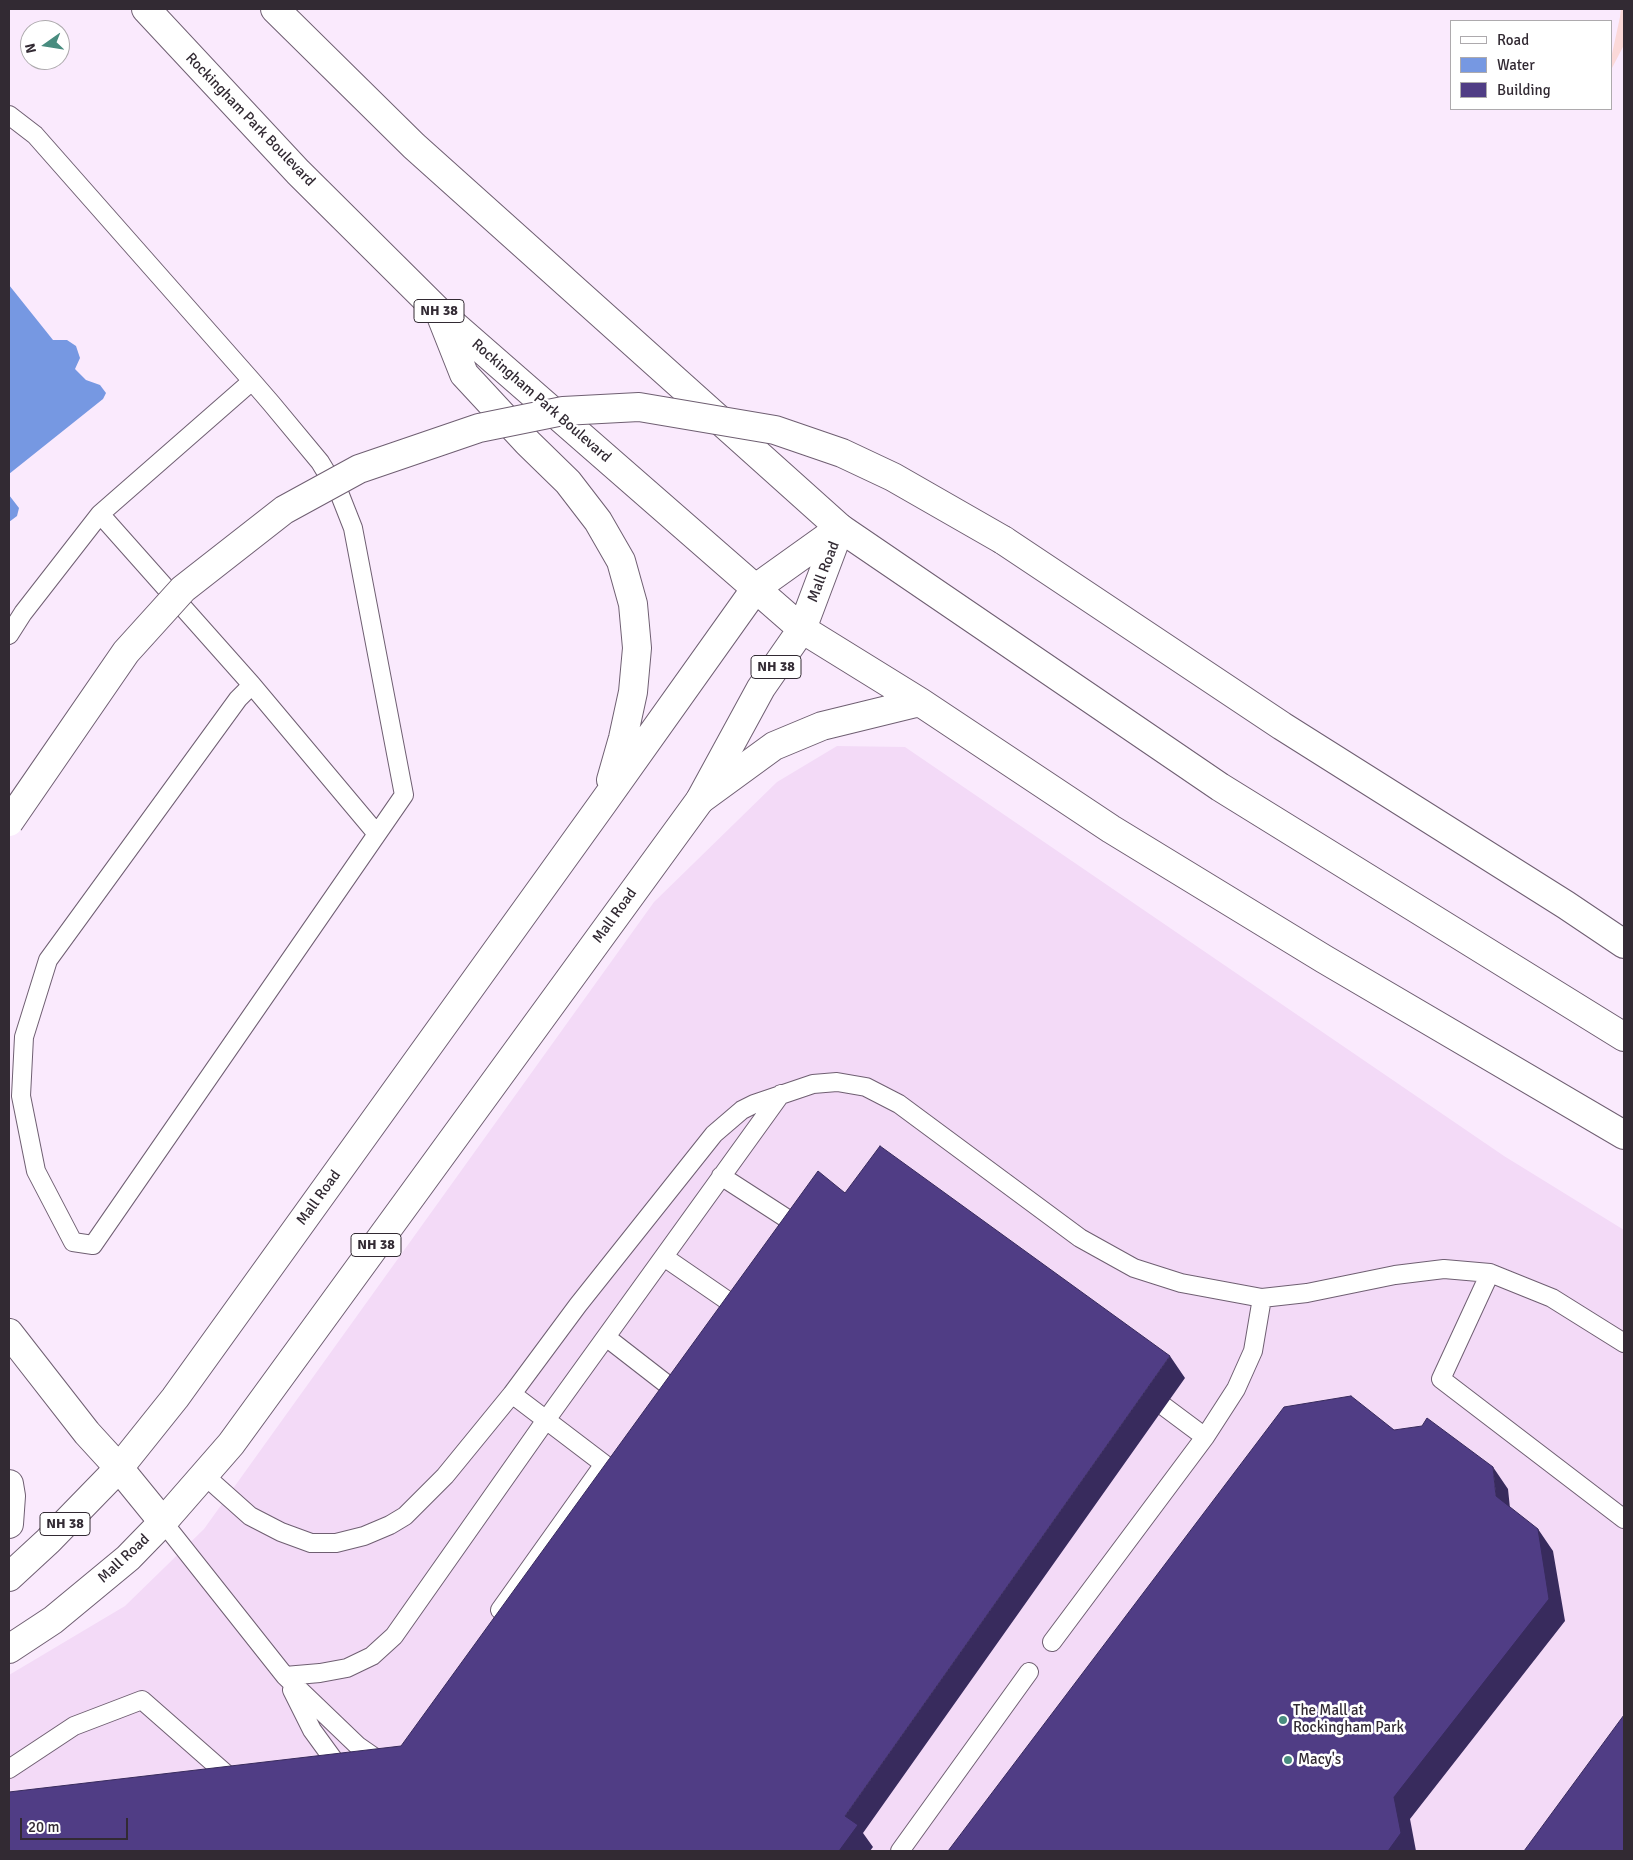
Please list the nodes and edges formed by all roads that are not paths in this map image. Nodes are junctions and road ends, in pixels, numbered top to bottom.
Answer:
1 (146, 9) edge
2 (275, 9) edge
3 (9, 115) edge
4 (439, 312) junction
5 (252, 381) junction
6 (100, 514) junction
7 (840, 528) junction
8 (756, 588) junction
9 (802, 629) junction
10 (9, 636) edge
11 (252, 685) junction
12 (920, 702) junction
13 (700, 800) junction
14 (604, 803) junction
15 (9, 822) edge
16 (377, 834) junction
17 (1624, 944) edge
18 (1624, 1037) edge
19 (781, 1094) junction
20 (1624, 1134) edge
21 (721, 1176) junction
22 (806, 1231) edge
23 (664, 1257) junction
24 (1490, 1273) junction
25 (1262, 1298) junction
26 (746, 1313) edge
27 (9, 1333) edge
28 (606, 1337) junction
29 (1624, 1343) edge
30 (1133, 1382) edge
31 (512, 1394) junction
32 (685, 1398) edge
33 (546, 1420) junction
34 (1205, 1437) junction
35 (604, 1464) junction
36 (119, 1468) junction
37 (204, 1476) junction
38 (624, 1482) edge
39 (9, 1484) edge
40 (1624, 1519) edge
41 (163, 1522) junction
42 (9, 1524) edge
43 (9, 1577) edge
44 (491, 1623) edge
45 (1052, 1642) dead end
46 (9, 1649) edge
47 (1029, 1672) dead end
48 (285, 1676) junction
49 (9, 1769) edge
50 (393, 1771) edge
51 (350, 1779) edge
52 (234, 1790) edge
53 (900, 1851) edge

1 - 4 main road, Rockingham Park Boulevard / NH 38
2 - 7 main road
3 - 5 lane
4 - 8 main road, Rockingham Park Boulevard / NH 38
4 - 14 main road
5 - 6 lane
5 - 16 lane
6 - 10 lane
6 - 11 lane
7 - 8 main road, Mall Road
7 - 9 main road, Mall Road / NH 38
7 - 18 main road
8 - 9 main road, Rockingham Park Boulevard
8 - 14 main road, Mall Road / NH 38
9 - 12 main road, Rockingham Park Boulevard
9 - 13 main road, Mall Road / NH 38
11 - 16 lane
11 - 16 lane
12 - 13 main road
12 - 20 main road, Rockingham Park Boulevard
13 - 37 main road, Mall Road / NH 38
14 - 36 main road, Mall Road / NH 38
15 - 17 main road, bridge
19 - 21 lane
19 - 25 lane
19 - 31 lane
21 - 22 lane
21 - 23 lane
23 - 26 lane
23 - 28 lane
24 - 25 lane
24 - 29 lane
24 - 40 lane
25 - 34 lane
27 - 36 main road
28 - 32 lane
28 - 33 lane
30 - 34 lane
31 - 33 lane
31 - 37 lane
33 - 35 lane
33 - 48 lane
34 - 45 lane
35 - 38 lane
35 - 44 lane
36 - 41 main road
36 - 43 main road, Mall Road / NH 38
37 - 41 main road, Mall Road / NH 38
39 - 42 main road
41 - 46 main road, Mall Road / NH 38
41 - 48 lane
47 - 53 lane
48 - 50 lane
48 - 51 lane
49 - 52 lane

